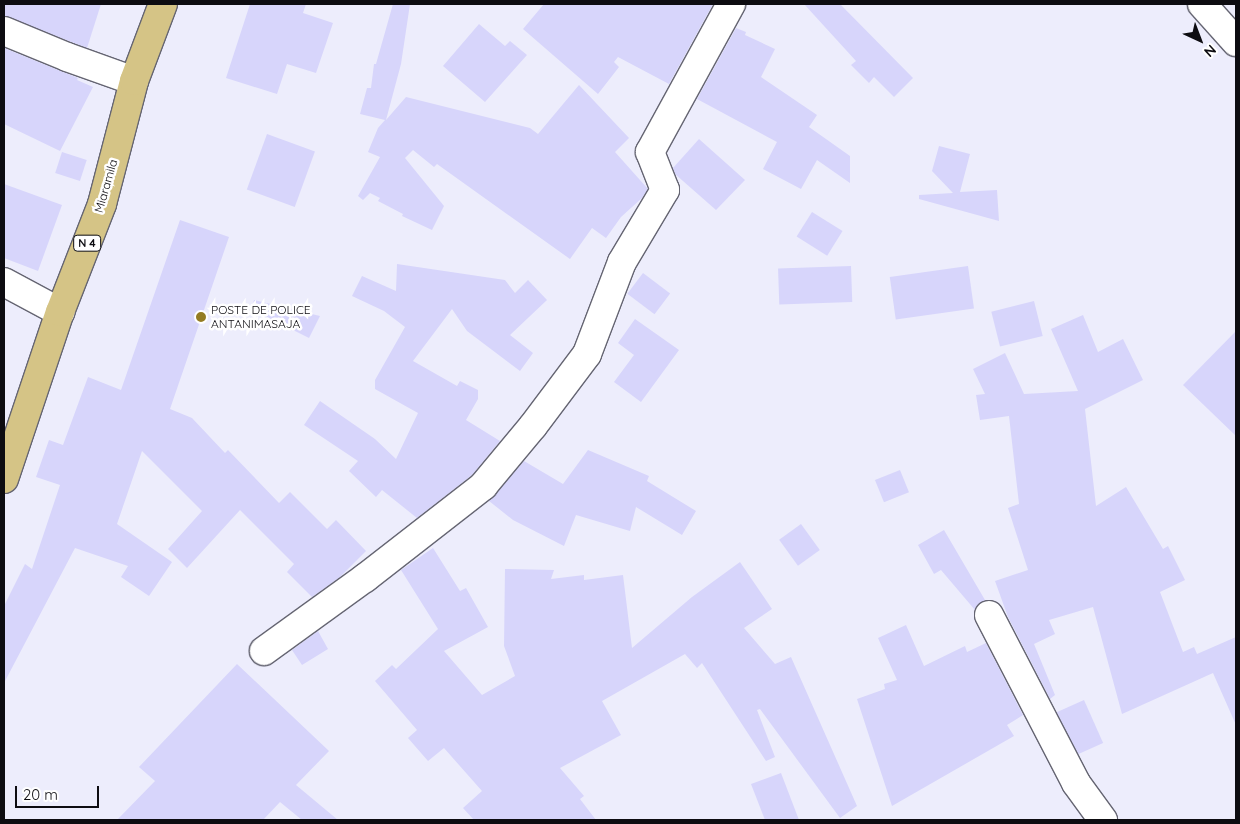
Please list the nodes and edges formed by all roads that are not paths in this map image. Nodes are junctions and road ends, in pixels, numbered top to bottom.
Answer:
1 (163, 4) edge
2 (731, 4) edge
3 (1202, 4) edge
4 (4, 31) edge
5 (1236, 42) edge
6 (134, 81) junction
7 (4, 282) edge
8 (60, 312) junction
9 (4, 479) edge
10 (989, 615) dead end
11 (264, 651) dead end
12 (1103, 820) edge

1 - 6 main road, Miaramila / N 4
2 - 11 street
3 - 5 street
4 - 6 street
6 - 8 main road, Miaramila / N 4
7 - 8 street
8 - 9 main road, Miaramila / N 4
10 - 12 street

